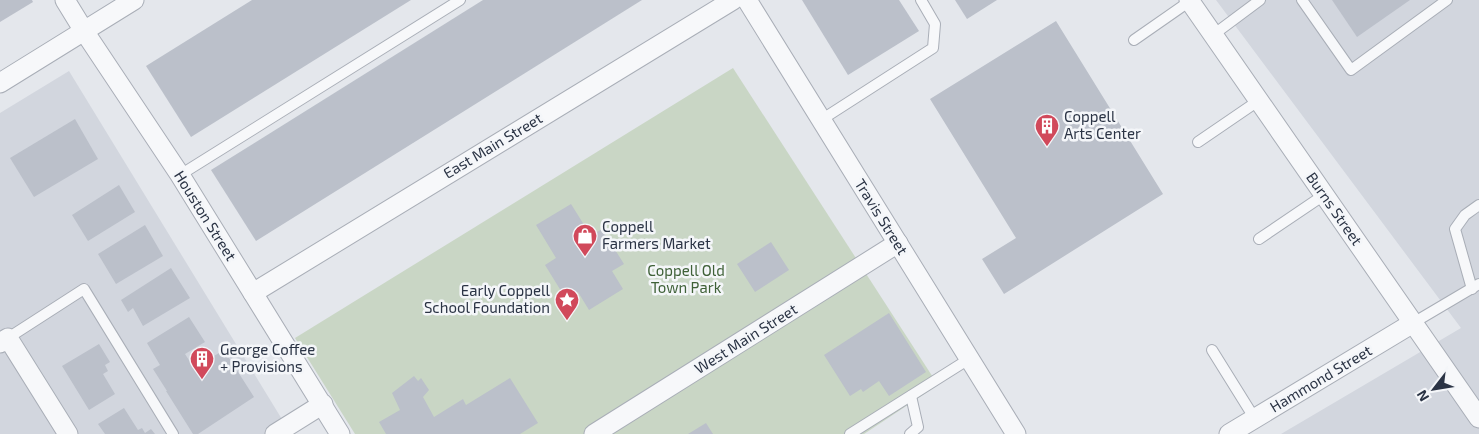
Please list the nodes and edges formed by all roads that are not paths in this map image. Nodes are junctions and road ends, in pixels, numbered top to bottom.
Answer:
1 (66, 0) edge
2 (134, 0) edge
3 (460, 0) edge
4 (733, 0) edge
5 (747, 0) edge
6 (920, 0) edge
7 (1260, 0) edge
8 (1302, 0) edge
9 (1447, 0) edge
10 (1189, 1) edge
11 (84, 31) junction
12 (1213, 35) junction
13 (1134, 40) dead end
14 (0, 83) edge
15 (1258, 101) junction
16 (821, 120) junction
17 (1198, 142) dead end
18 (180, 175) junction
19 (1324, 195) junction
20 (1479, 205) edge
21 (1259, 239) dead end
22 (898, 243) junction
23 (1476, 287) edge
24 (253, 292) junction
25 (1413, 323) junction
26 (4, 340) edge
27 (1212, 350) dead end
28 (969, 359) junction
29 (910, 396) junction
30 (323, 404) junction
31 (1255, 418) junction
32 (1479, 418) edge
33 (68, 434) edge
34 (173, 434) edge
35 (275, 434) edge
36 (340, 434) edge
37 (594, 434) edge
38 (850, 434) edge
39 (910, 434) edge
40 (1016, 434) edge
41 (1229, 434) edge

1 - 11 street, Houston Street
2 - 11 street
3 - 18 lane
4 - 24 street, East Main Street
5 - 16 street, Travis Street
6 - 16 lane
7 - 12 lane
8 - 9 lane
10 - 12 street, Burns Street
10 - 13 lane
11 - 14 street
11 - 18 street, Houston Street
12 - 15 street, Burns Street
15 - 17 lane
15 - 19 street, Burns Street
16 - 22 street, Travis Street
18 - 24 street, Houston Street
19 - 21 lane
19 - 25 street, Burns Street
20 - 23 lane
22 - 28 street, Travis Street
22 - 37 street, West Main Street
23 - 25 lane
24 - 30 street, Houston Street
25 - 31 street, Hammond Street
25 - 32 street, Burns Street
26 - 33 street
26 - 34 lane
27 - 31 lane
28 - 29 lane
28 - 40 street, Travis Street
29 - 38 lane
29 - 39 lane
30 - 35 street
30 - 36 street, Houston Street
31 - 41 street, Hammond Street

